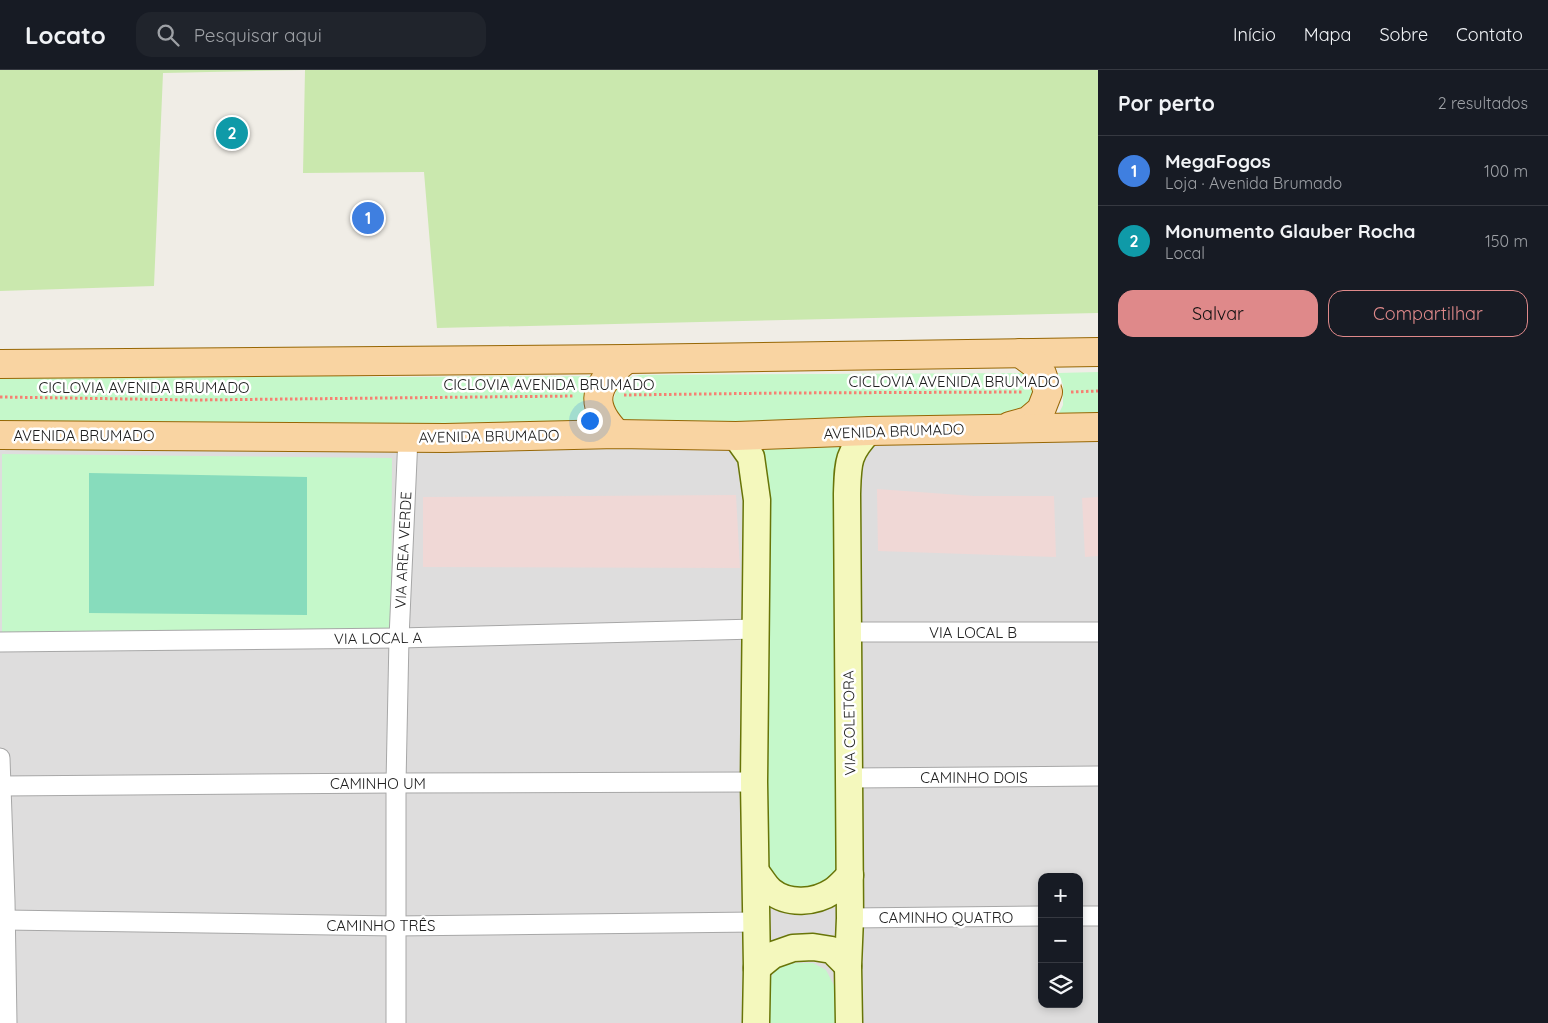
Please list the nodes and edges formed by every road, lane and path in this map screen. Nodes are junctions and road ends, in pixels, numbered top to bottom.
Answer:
1 (1098, 352) edge
2 (1020, 354) junction
3 (626, 359) junction
4 (0, 364) edge
5 (1048, 392) junction
6 (1098, 392) edge
7 (598, 396) junction
8 (0, 397) edge
9 (1098, 427) edge
10 (1006, 428) junction
11 (869, 431) junction
12 (617, 434) junction
13 (0, 435) edge
14 (736, 436) junction
15 (408, 437) junction
16 (756, 629) junction
17 (848, 632) junction
18 (1098, 632) edge
19 (399, 638) junction
20 (0, 642) edge
21 (0, 758) edge
22 (1098, 776) edge
23 (850, 778) junction
24 (396, 782) junction
25 (754, 782) junction
26 (2, 786) junction
27 (756, 872) junction
28 (850, 875) junction
29 (2, 901) edge
30 (1038, 916) edge
31 (1083, 916) edge
32 (1098, 916) edge
33 (850, 918) junction
34 (5, 920) junction
35 (756, 922) junction
36 (395, 926) junction
37 (848, 966) junction
38 (757, 968) junction
39 (7, 1023) edge
40 (396, 1023) edge
41 (756, 1023) edge
42 (849, 1023) edge

1 - 2 main road
2 - 3 main road
2 - 5 main road
3 - 4 main road
3 - 7 main road
5 - 6 path, CICLOVIA AVENIDA BRUMADO
5 - 7 path, CICLOVIA AVENIDA BRUMADO
5 - 10 main road
7 - 8 path, CICLOVIA AVENIDA BRUMADO
7 - 12 main road
9 - 10 main road, AVENIDA BRUMADO
10 - 11 main road, AVENIDA BRUMADO
11 - 14 main road, AVENIDA BRUMADO
11 - 17 street, VIA COLETORA
12 - 14 main road, AVENIDA BRUMADO
12 - 15 main road, AVENIDA BRUMADO
13 - 15 main road, AVENIDA BRUMADO
14 - 16 street
15 - 19 street, VIA AREA VERDE
16 - 19 street, VIA LOCAL A
16 - 25 street
17 - 18 street, VIA LOCAL B
17 - 23 street, VIA COLETORA
19 - 20 street, VIA LOCAL A
19 - 24 street, VIA AREA VERDE
21 - 26 street
22 - 23 street, CAMINHO DOIS
23 - 28 street, VIA COLETORA
24 - 25 street, CAMINHO UM
24 - 26 street, CAMINHO UM
24 - 36 street, VIA AREA VERDE
25 - 27 street
26 - 29 street
27 - 28 street
27 - 35 street
28 - 33 street, VIA COLETORA
29 - 34 street
30 - 33 street, CAMINHO QUATRO
31 - 32 street
33 - 37 street, VIA COLETORA
34 - 36 street, CAMINHO TRÊS
34 - 39 street
35 - 36 street, CAMINHO TRÊS
35 - 38 street
36 - 40 street, VIA AREA VERDE
37 - 38 street
37 - 42 street, VIA COLETORA
38 - 41 street

